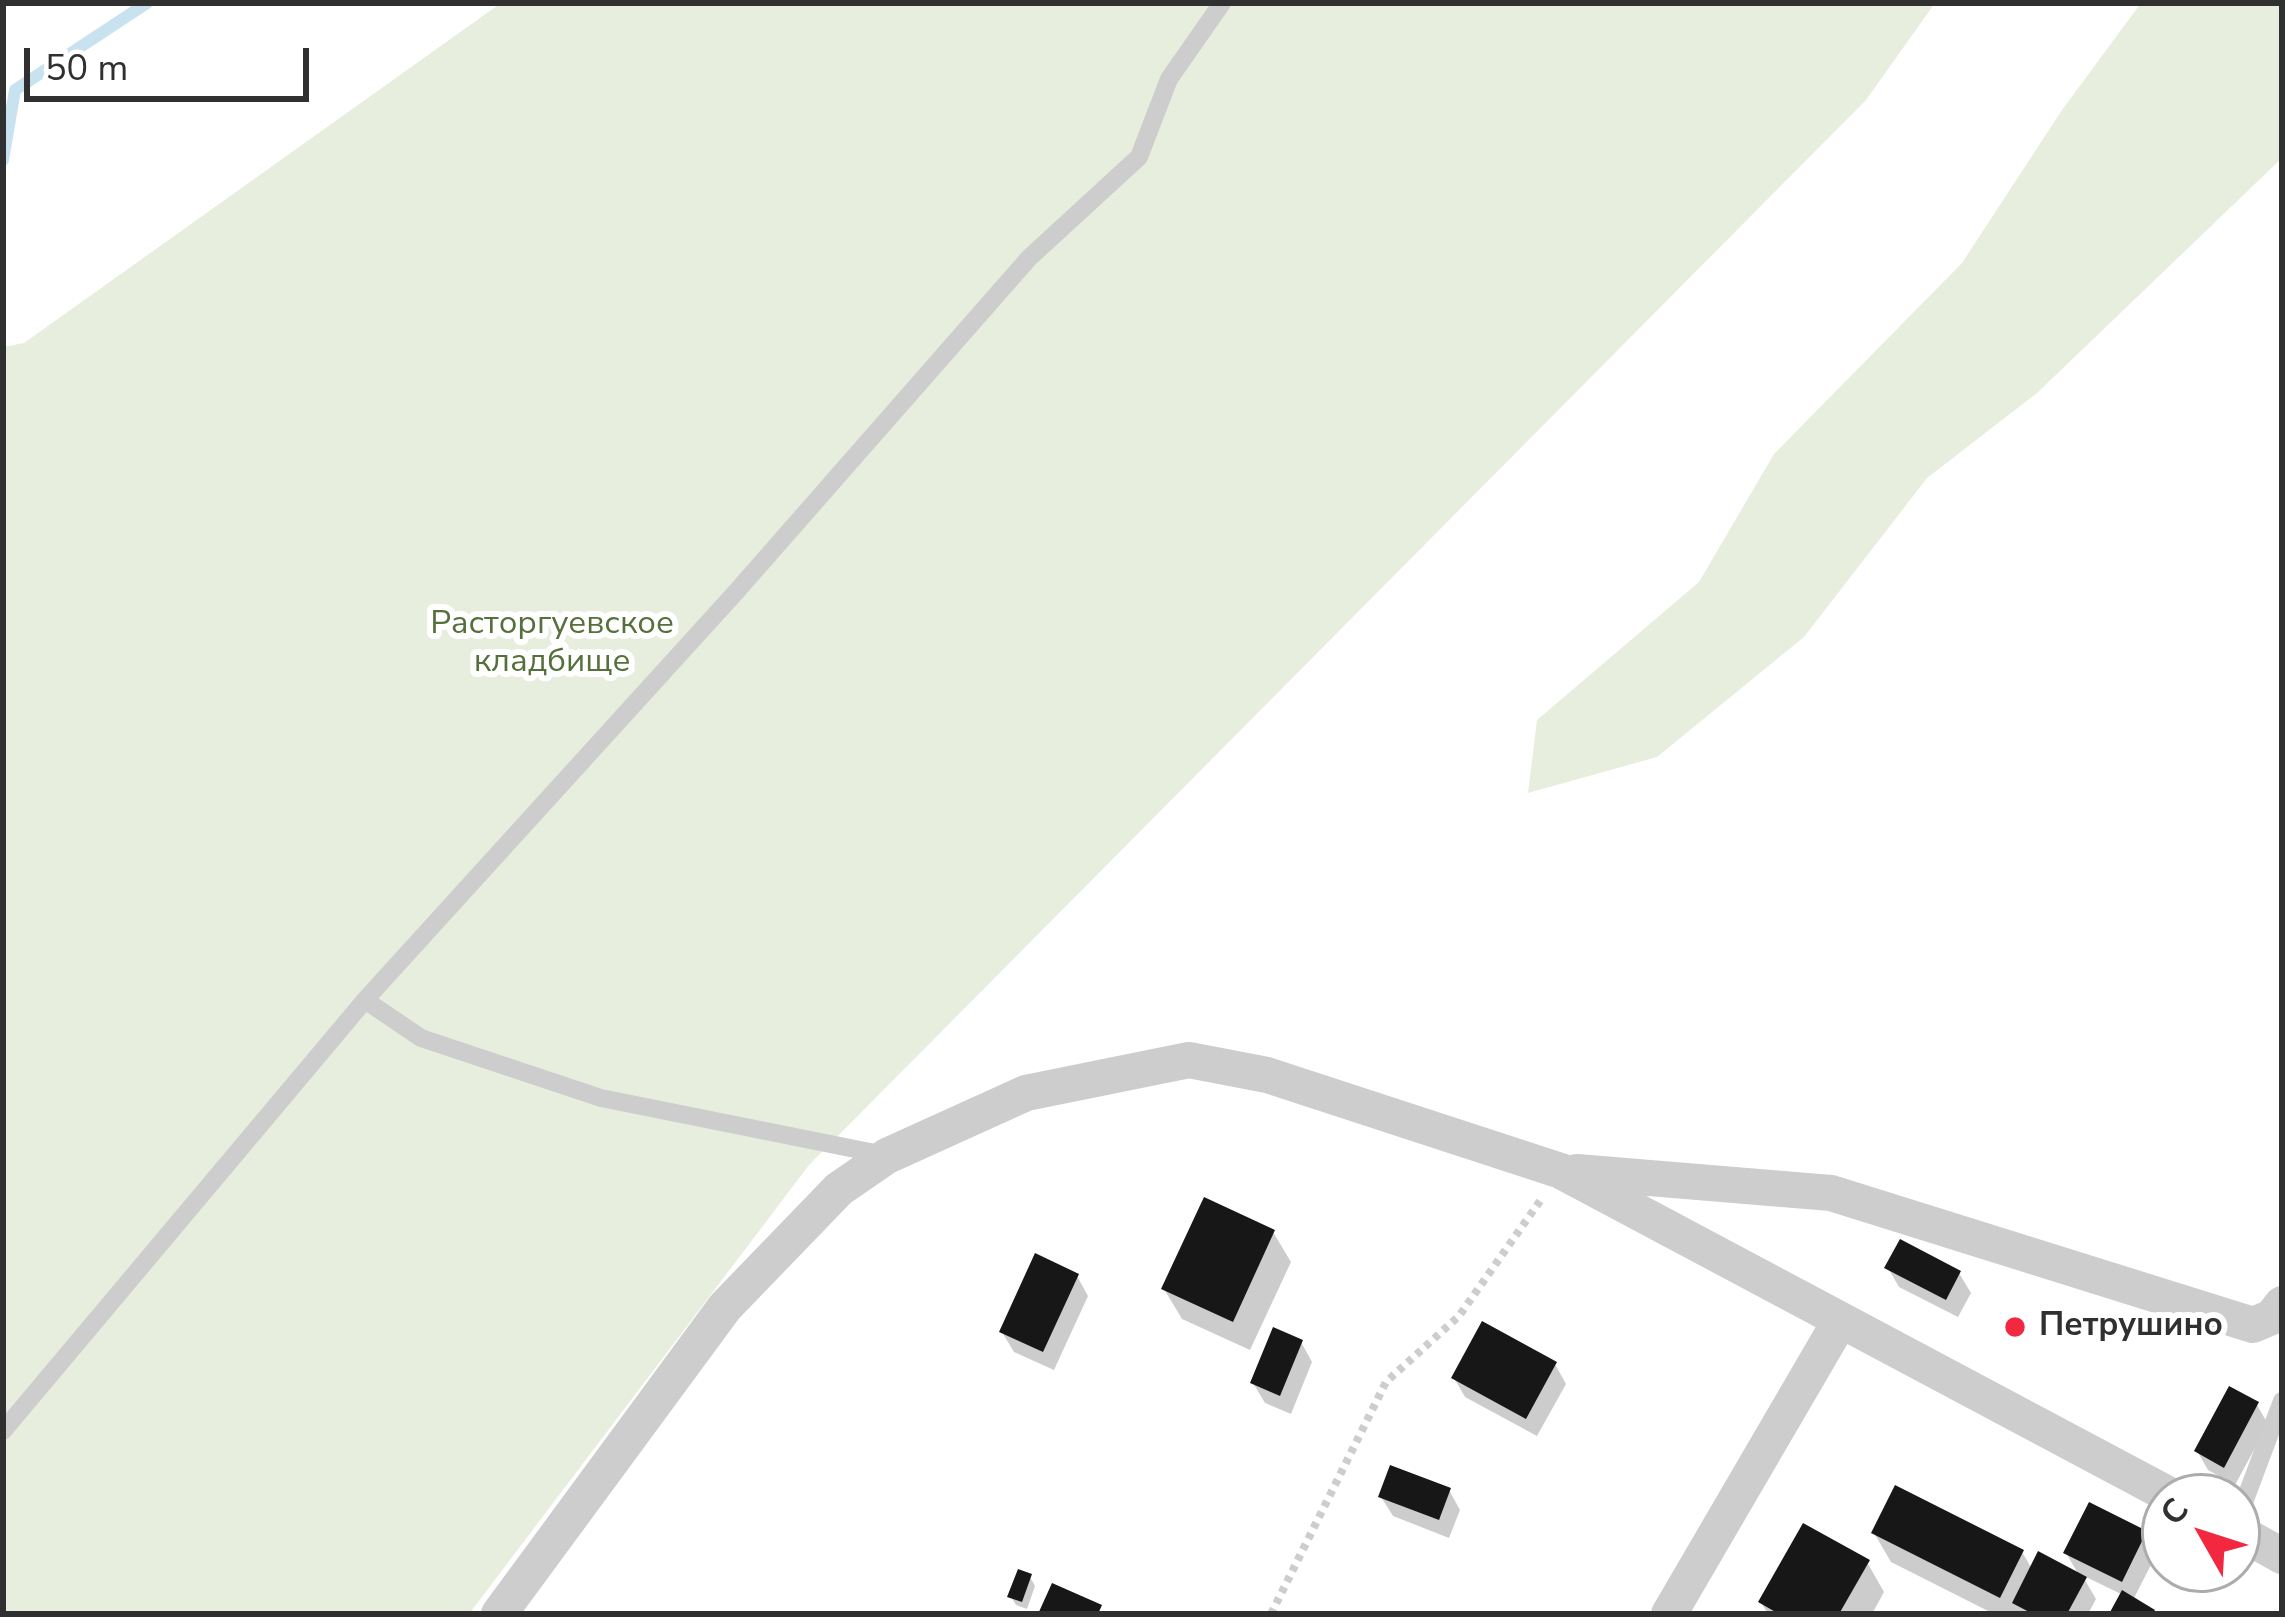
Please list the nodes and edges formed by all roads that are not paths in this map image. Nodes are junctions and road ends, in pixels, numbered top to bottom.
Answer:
1 (1222, 3) edge
2 (364, 1000) junction
3 (887, 1156) junction
4 (1562, 1171) junction
5 (1840, 1321) junction
6 (2276, 1322) edge
7 (2282, 1401) edge
8 (3, 1431) edge
9 (2255, 1473) edge
10 (2141, 1480) edge
11 (500, 1614) edge
12 (1669, 1614) edge

1 - 2 lane
2 - 3 lane
2 - 8 lane
3 - 4 street
3 - 11 street
4 - 5 street
4 - 6 street
5 - 10 street
5 - 12 street
7 - 9 lane

